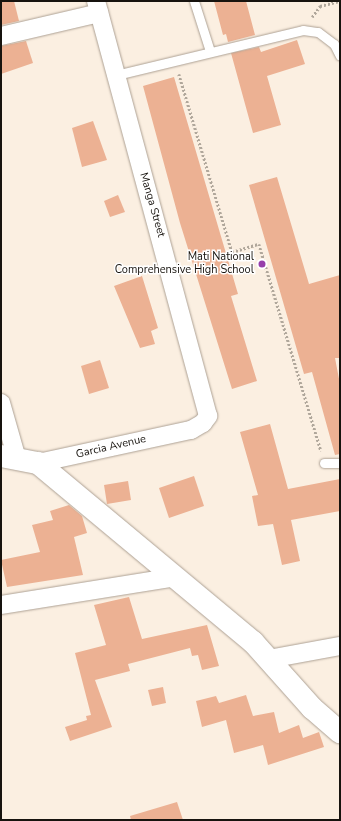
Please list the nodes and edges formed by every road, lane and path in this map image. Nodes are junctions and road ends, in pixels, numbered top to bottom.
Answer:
1 (194, 1) edge
2 (340, 1) edge
3 (97, 7) edge
4 (303, 30) junction
5 (1, 36) edge
6 (210, 51) junction
7 (340, 56) edge
8 (175, 60) junction
9 (116, 75) junction
10 (1, 402) edge
11 (208, 408) joint
12 (19, 459) edge
13 (324, 463) joint
14 (340, 463) edge
15 (175, 577) junction
16 (1, 605) edge
17 (340, 646) edge
18 (269, 659) junction
19 (340, 732) edge

1 - 6 lane
2 - 4 path
3 - 5 street
3 - 9 street, Manga Street
4 - 6 lane
4 - 7 lane
6 - 8 lane
8 - 9 lane
8 - 13 path
9 - 11 street, Manga Street
10 - 12 street
11 - 12 street, Garcia Avenue
12 - 15 street
13 - 14 lane
15 - 16 street
15 - 18 street
17 - 18 street
18 - 19 street

